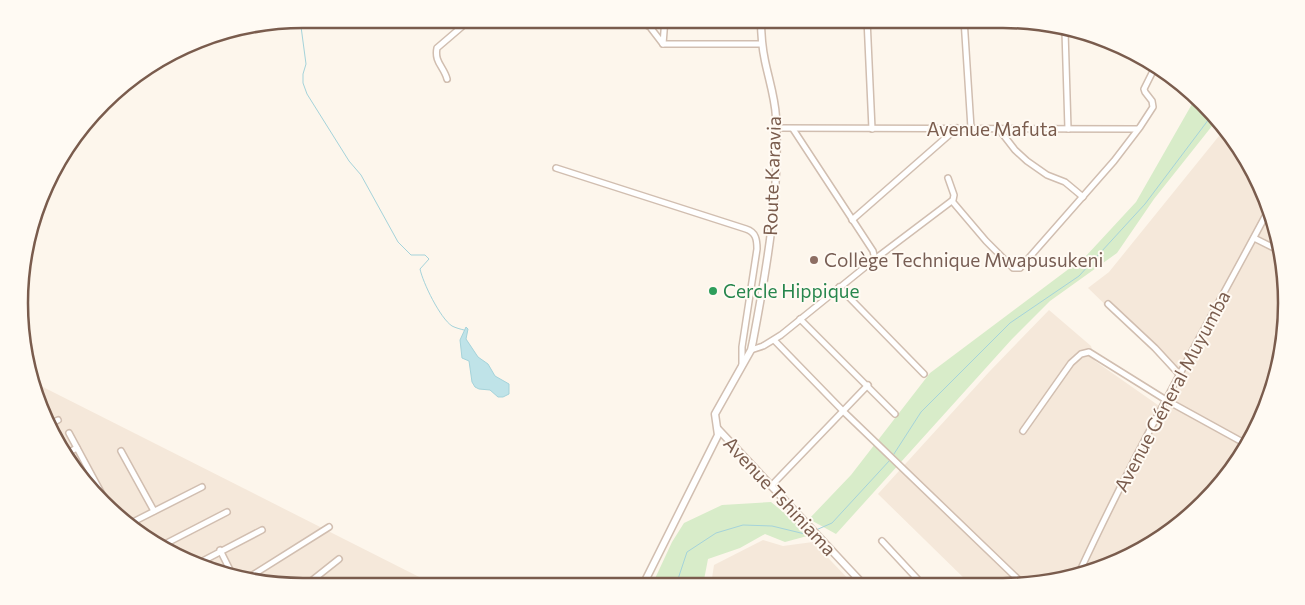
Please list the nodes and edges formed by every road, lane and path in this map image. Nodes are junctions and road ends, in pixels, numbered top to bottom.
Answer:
1 (460, 28) edge
2 (651, 28) edge
3 (664, 28) edge
4 (761, 28) edge
5 (867, 28) edge
6 (965, 28) edge
7 (1065, 35) edge
8 (663, 44) junction
9 (762, 44) junction
10 (1152, 72) edge
11 (447, 78) dead end
12 (776, 128) junction
13 (793, 128) junction
14 (957, 128) junction
15 (971, 128) junction
16 (998, 128) junction
17 (872, 129) junction
18 (1068, 129) junction
19 (1137, 129) junction
20 (556, 168) dead end
21 (948, 178) dead end
22 (1083, 197) junction
23 (952, 201) junction
24 (1264, 218) edge
25 (852, 220) junction
26 (1254, 238) junction
27 (1272, 247) edge
28 (875, 259) junction
29 (839, 287) junction
30 (1108, 304) dead end
31 (800, 319) junction
32 (774, 340) junction
33 (751, 350) junction
34 (742, 365) junction
35 (924, 374) dead end
36 (1180, 374) junction
37 (868, 385) junction
38 (1166, 400) junction
39 (843, 410) junction
40 (895, 414) dead end
41 (58, 420) dead end
42 (55, 422) edge
43 (718, 429) junction
44 (1023, 430) dead end
45 (69, 433) dead end
46 (726, 438) junction
47 (715, 440) junction
48 (1240, 441) edge
49 (77, 448) junction
50 (71, 451) edge
51 (121, 451) dead end
52 (97, 485) edge
53 (771, 486) junction
54 (202, 487) dead end
55 (154, 512) junction
56 (227, 512) dead end
57 (135, 521) edge
58 (329, 527) dead end
59 (262, 530) dead end
60 (168, 542) edge
61 (882, 542) dead end
62 (220, 550) junction
63 (339, 559) dead end
64 (204, 560) edge
65 (1084, 565) edge
66 (230, 568) edge
67 (256, 573) edge
68 (1015, 577) edge
69 (316, 578) edge
70 (646, 578) edge
71 (857, 578) edge
72 (916, 578) edge

1 - 11 street
2 - 8 street
3 - 8 street
4 - 9 street, Route Karavia
5 - 17 street
6 - 15 street
7 - 18 street
8 - 9 street
9 - 12 street, Route Karavia
10 - 19 street
12 - 13 street, Avenue Mafuta
12 - 33 street, Route Karavia
13 - 17 street, Avenue Mafuta
13 - 25 street
14 - 15 street, Avenue Mafuta
14 - 17 street, Avenue Mafuta
14 - 25 street
15 - 16 street, Avenue Mafuta
16 - 18 street, Avenue Mafuta
16 - 22 street
18 - 19 street, Avenue Mafuta
19 - 22 street
20 - 34 street
21 - 23 street
22 - 23 street
23 - 28 street
24 - 26 street, Avenue Géneral Muyumba
25 - 28 street
26 - 27 street
26 - 36 street, Avenue Géneral Muyumba
28 - 29 street
29 - 31 street
29 - 35 street
30 - 36 street
31 - 32 street
31 - 37 street
32 - 33 street
32 - 39 street
33 - 34 street, Route Karavia
34 - 43 street, Route Karavia
36 - 38 street, Avenue Géneral Muyumba
37 - 39 street
37 - 40 street
38 - 44 street
38 - 48 street
38 - 65 street, Avenue Géneral Muyumba
39 - 53 street
39 - 68 street
41 - 42 street
43 - 46 street, Avenue Tshiniama
43 - 47 street, Route Karavia
45 - 49 street
46 - 47 street
46 - 53 street, Avenue Tshiniama
47 - 70 street, Route Karavia
49 - 50 street
49 - 52 street
51 - 55 street
53 - 71 street, Avenue Tshiniama
54 - 55 street
55 - 57 street
56 - 60 street
58 - 67 street
59 - 62 street
61 - 72 street
62 - 64 street
62 - 66 street
63 - 69 street

